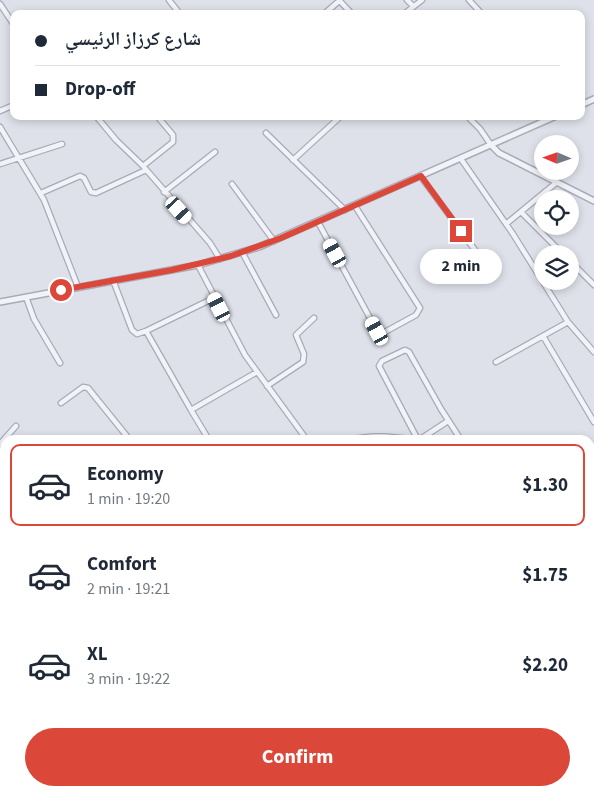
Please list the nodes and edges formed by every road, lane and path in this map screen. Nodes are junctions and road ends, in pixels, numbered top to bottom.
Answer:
1 (169, 0) edge
2 (339, 0) edge
3 (407, 0) edge
4 (422, 0) edge
5 (469, 0) edge
6 (0, 4) edge
7 (413, 6) junction
8 (177, 10) edge
9 (328, 10) edge
10 (348, 10) edge
11 (408, 10) edge
12 (478, 10) edge
13 (10, 19) edge
14 (99, 120) edge
15 (160, 120) edge
16 (337, 120) edge
17 (471, 120) edge
18 (547, 120) edge
19 (0, 128) edge
20 (266, 133) dead end
21 (62, 144) dead end
22 (491, 146) junction
23 (215, 152) dead end
24 (18, 157) junction
25 (461, 158) junction
26 (293, 160) junction
27 (0, 164) edge
28 (145, 168) junction
29 (421, 176) junction
30 (557, 182) junction
31 (232, 184) dead end
32 (164, 192) junction
33 (41, 193) junction
34 (594, 201) edge
35 (355, 206) junction
36 (345, 210) junction
37 (521, 212) junction
38 (318, 222) junction
39 (506, 224) junction
40 (274, 241) junction
41 (554, 245) edge
42 (242, 252) junction
43 (220, 260) junction
44 (198, 265) junction
45 (489, 269) dead end
46 (579, 270) edge
47 (113, 280) junction
48 (594, 285) edge
49 (78, 287) junction
50 (26, 297) junction
51 (214, 298) junction
52 (0, 302) edge
53 (276, 315) dead end
54 (314, 318) dead end
55 (568, 322) junction
56 (146, 331) junction
57 (543, 336) junction
58 (594, 352) edge
59 (496, 362) dead end
60 (60, 363) dead end
61 (257, 372) junction
62 (267, 386) junction
63 (61, 403) dead end
64 (191, 410) junction
65 (448, 421) junction
66 (594, 422) edge
67 (16, 426) dead end
68 (8, 435) edge
69 (126, 435) edge
70 (206, 435) edge
71 (303, 435) edge
72 (415, 435) edge
73 (426, 435) edge
74 (458, 435) edge

1 - 8 street
2 - 9 street
2 - 10 street
3 - 7 street
4 - 7 street
5 - 12 street
6 - 13 street
7 - 11 street
14 - 28 street
15 - 28 street
16 - 26 street
17 - 22 street
18 - 22 street
19 - 24 street
20 - 26 street
21 - 24 street
22 - 25 street
22 - 30 street
23 - 32 street
24 - 27 street
24 - 33 street
25 - 29 street
25 - 39 street
26 - 36 street
28 - 32 street
28 - 33 street
29 - 35 street
29 - 45 street
30 - 34 street
30 - 37 street
31 - 40 street
32 - 43 street
33 - 49 street
35 - 36 street
35 - 38 street
36 - 38 street
37 - 39 street
37 - 41 street
38 - 40 street
39 - 55 street
40 - 42 street
42 - 43 street
42 - 53 street
43 - 44 street
44 - 47 street
44 - 51 street
46 - 48 street
47 - 49 street
47 - 56 street
49 - 50 street
50 - 52 street
50 - 60 street
51 - 56 street
51 - 61 street
54 - 62 street
55 - 57 street
55 - 58 street
56 - 64 street
57 - 59 street
57 - 66 street
61 - 62 street
61 - 64 street
62 - 71 street
63 - 69 street
64 - 70 street
65 - 72 street
65 - 73 street
65 - 74 street
67 - 68 street

